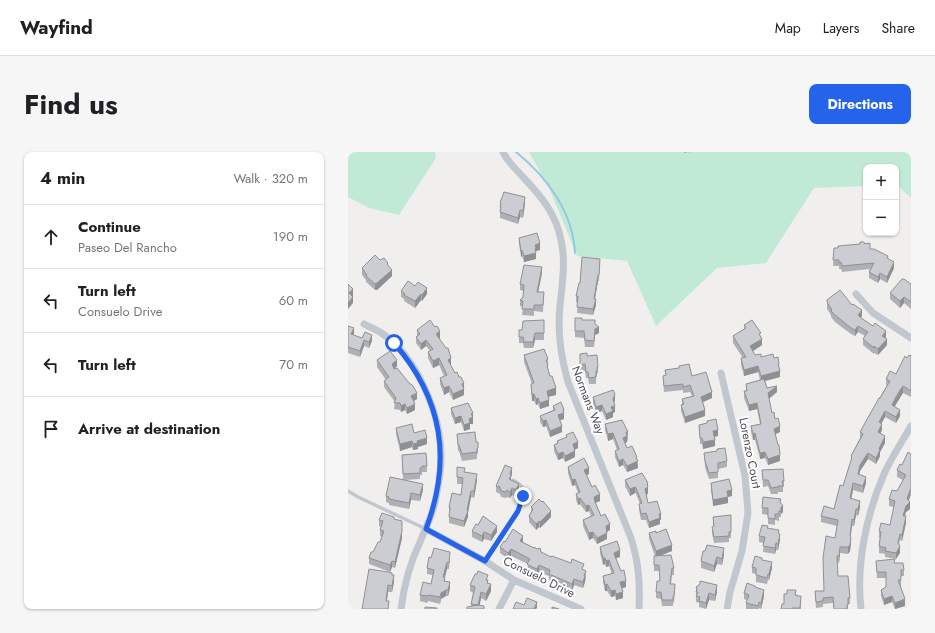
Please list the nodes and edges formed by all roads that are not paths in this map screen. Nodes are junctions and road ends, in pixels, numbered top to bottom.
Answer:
1 (503, 152) edge
2 (856, 294) dead end
3 (364, 324) dead end
4 (911, 338) edge
5 (721, 373) dead end
6 (911, 426) edge
7 (513, 480) edge
8 (348, 491) edge
9 (426, 529) junction
10 (485, 561) junction
11 (514, 580) junction
12 (401, 609) edge
13 (499, 609) edge
14 (581, 609) edge
15 (639, 609) edge
16 (727, 609) edge
17 (861, 609) edge

1 - 15 street, Normans Way
2 - 4 street
3 - 9 street
5 - 16 street, Lorenzo Court
6 - 17 street
7 - 10 lane
8 - 9 lane
9 - 10 street, Consuelo Drive
9 - 12 street
10 - 11 street, Consuelo Drive
11 - 13 street
11 - 14 street, Consuelo Drive

